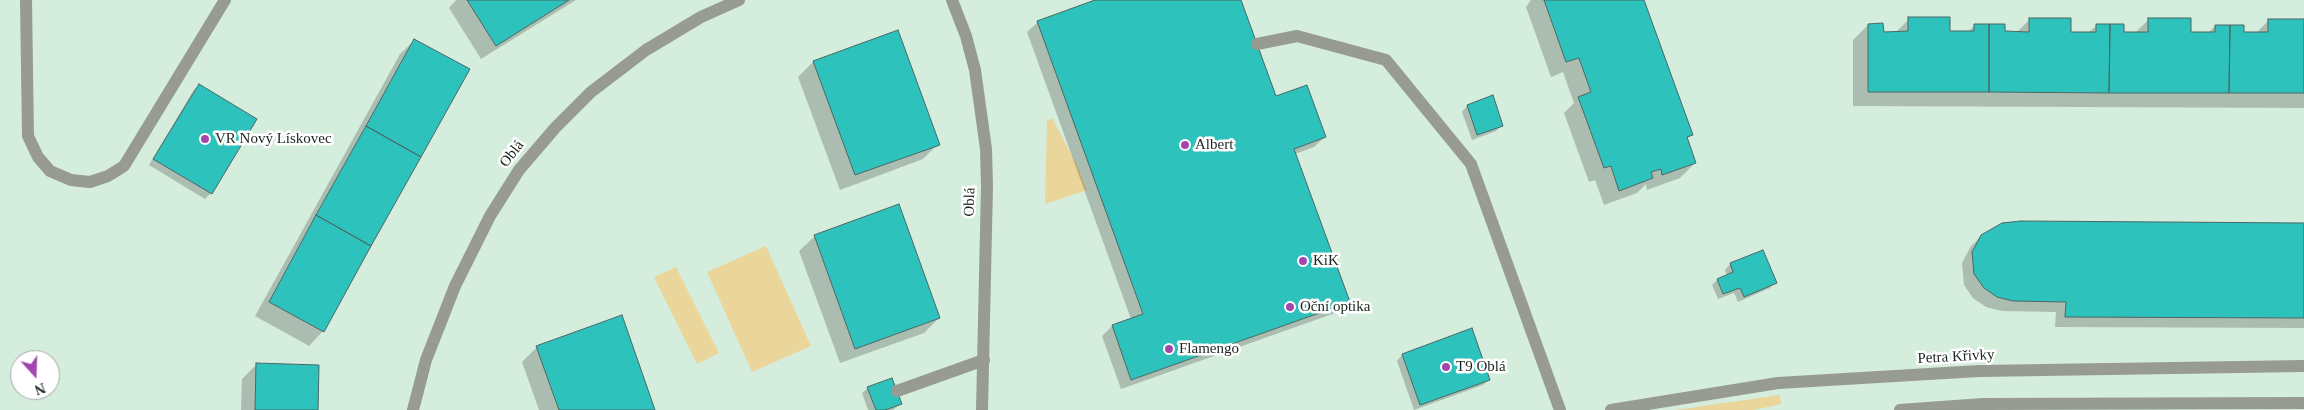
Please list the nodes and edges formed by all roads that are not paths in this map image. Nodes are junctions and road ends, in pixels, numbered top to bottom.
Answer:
1 (26, 0) edge
2 (225, 0) edge
3 (739, 0) edge
4 (952, 0) edge
5 (1257, 44) dead end
6 (984, 360) junction
7 (2304, 366) edge
8 (897, 391) dead end
9 (2304, 403) edge
10 (413, 410) edge
11 (982, 410) edge
12 (1560, 410) edge
13 (1611, 410) edge
14 (1900, 410) edge

1 - 2 street
3 - 10 street, Oblá
4 - 6 street, Oblá
5 - 12 street
6 - 8 street
6 - 11 street, Oblá
7 - 13 street, Petra Křivky
9 - 14 street

